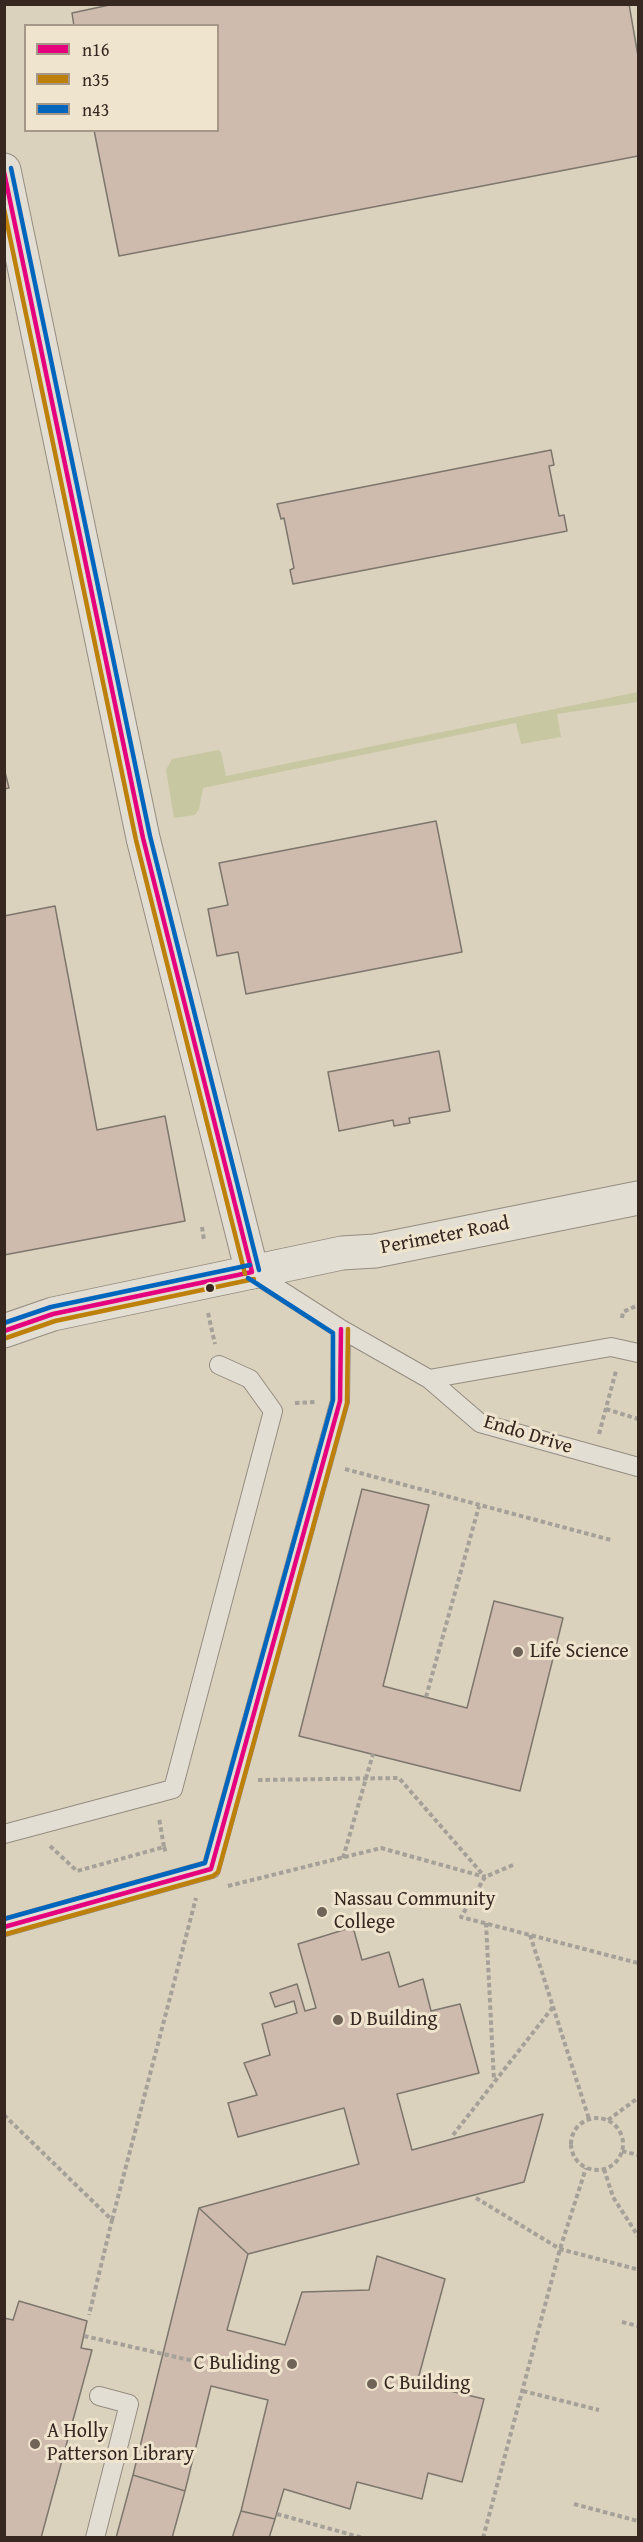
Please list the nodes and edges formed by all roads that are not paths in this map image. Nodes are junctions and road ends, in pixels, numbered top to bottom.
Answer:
1 (4, 170) edge
2 (639, 1198) edge
3 (252, 1272) junction
4 (341, 1329) junction
5 (4, 1331) edge
6 (639, 1353) edge
7 (219, 1365) road end
8 (429, 1379) junction
9 (639, 1467) edge
10 (4, 1834) edge
11 (4, 1927) edge
12 (99, 2396) dead end
13 (95, 2538) edge

1 - 3 street
2 - 3 street, Perimeter Road
3 - 4 lane, Endo Drive
3 - 5 street, Perimeter Road
4 - 8 lane, Endo Drive
4 - 11 lane
6 - 8 lane
7 - 10 lane
8 - 9 lane, Endo Drive
12 - 13 lane

